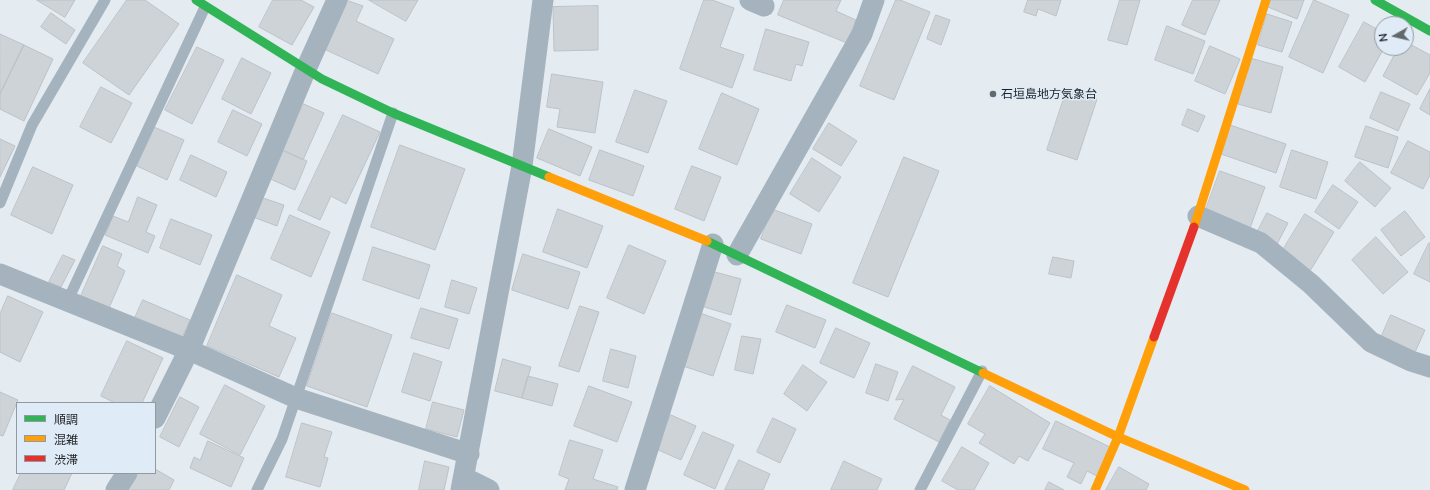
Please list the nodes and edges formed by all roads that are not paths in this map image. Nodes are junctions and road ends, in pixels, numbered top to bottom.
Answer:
1 (105, 0) edge
2 (196, 0) edge
3 (337, 0) edge
4 (543, 0) edge
5 (874, 0) edge
6 (1266, 0) edge
7 (1375, 0) edge
8 (205, 6) junction
9 (1430, 31) edge
10 (306, 69) junction
11 (393, 113) junction
12 (522, 166) junction
13 (0, 203) edge
14 (1198, 216) junction
15 (713, 244) junction
16 (737, 255) junction
17 (1, 277) edge
18 (67, 302) junction
19 (189, 350) junction
20 (1430, 367) edge
21 (982, 372) junction
22 (296, 398) junction
23 (156, 416) edge
24 (1118, 437) junction
25 (469, 454) junction
26 (126, 474) edge
27 (463, 484) edge
28 (116, 490) edge
29 (257, 490) edge
30 (489, 490) edge
31 (635, 490) edge
32 (920, 490) edge
33 (1095, 490) edge
34 (1245, 490) edge

1 - 13 lane
2 - 8 main road
3 - 10 street
4 - 12 street
5 - 16 street
6 - 14 main road
7 - 9 main road
8 - 10 main road
8 - 18 lane
10 - 11 main road
10 - 19 street
11 - 12 main road
11 - 22 lane
12 - 15 main road
12 - 25 street
14 - 20 street
14 - 24 main road
15 - 16 main road
15 - 31 street
16 - 21 main road
17 - 18 street
18 - 19 street
19 - 22 street
19 - 23 street
21 - 24 main road
21 - 32 lane
22 - 25 street
22 - 29 lane
24 - 33 main road
24 - 34 main road
25 - 27 street
26 - 28 street
27 - 30 street

